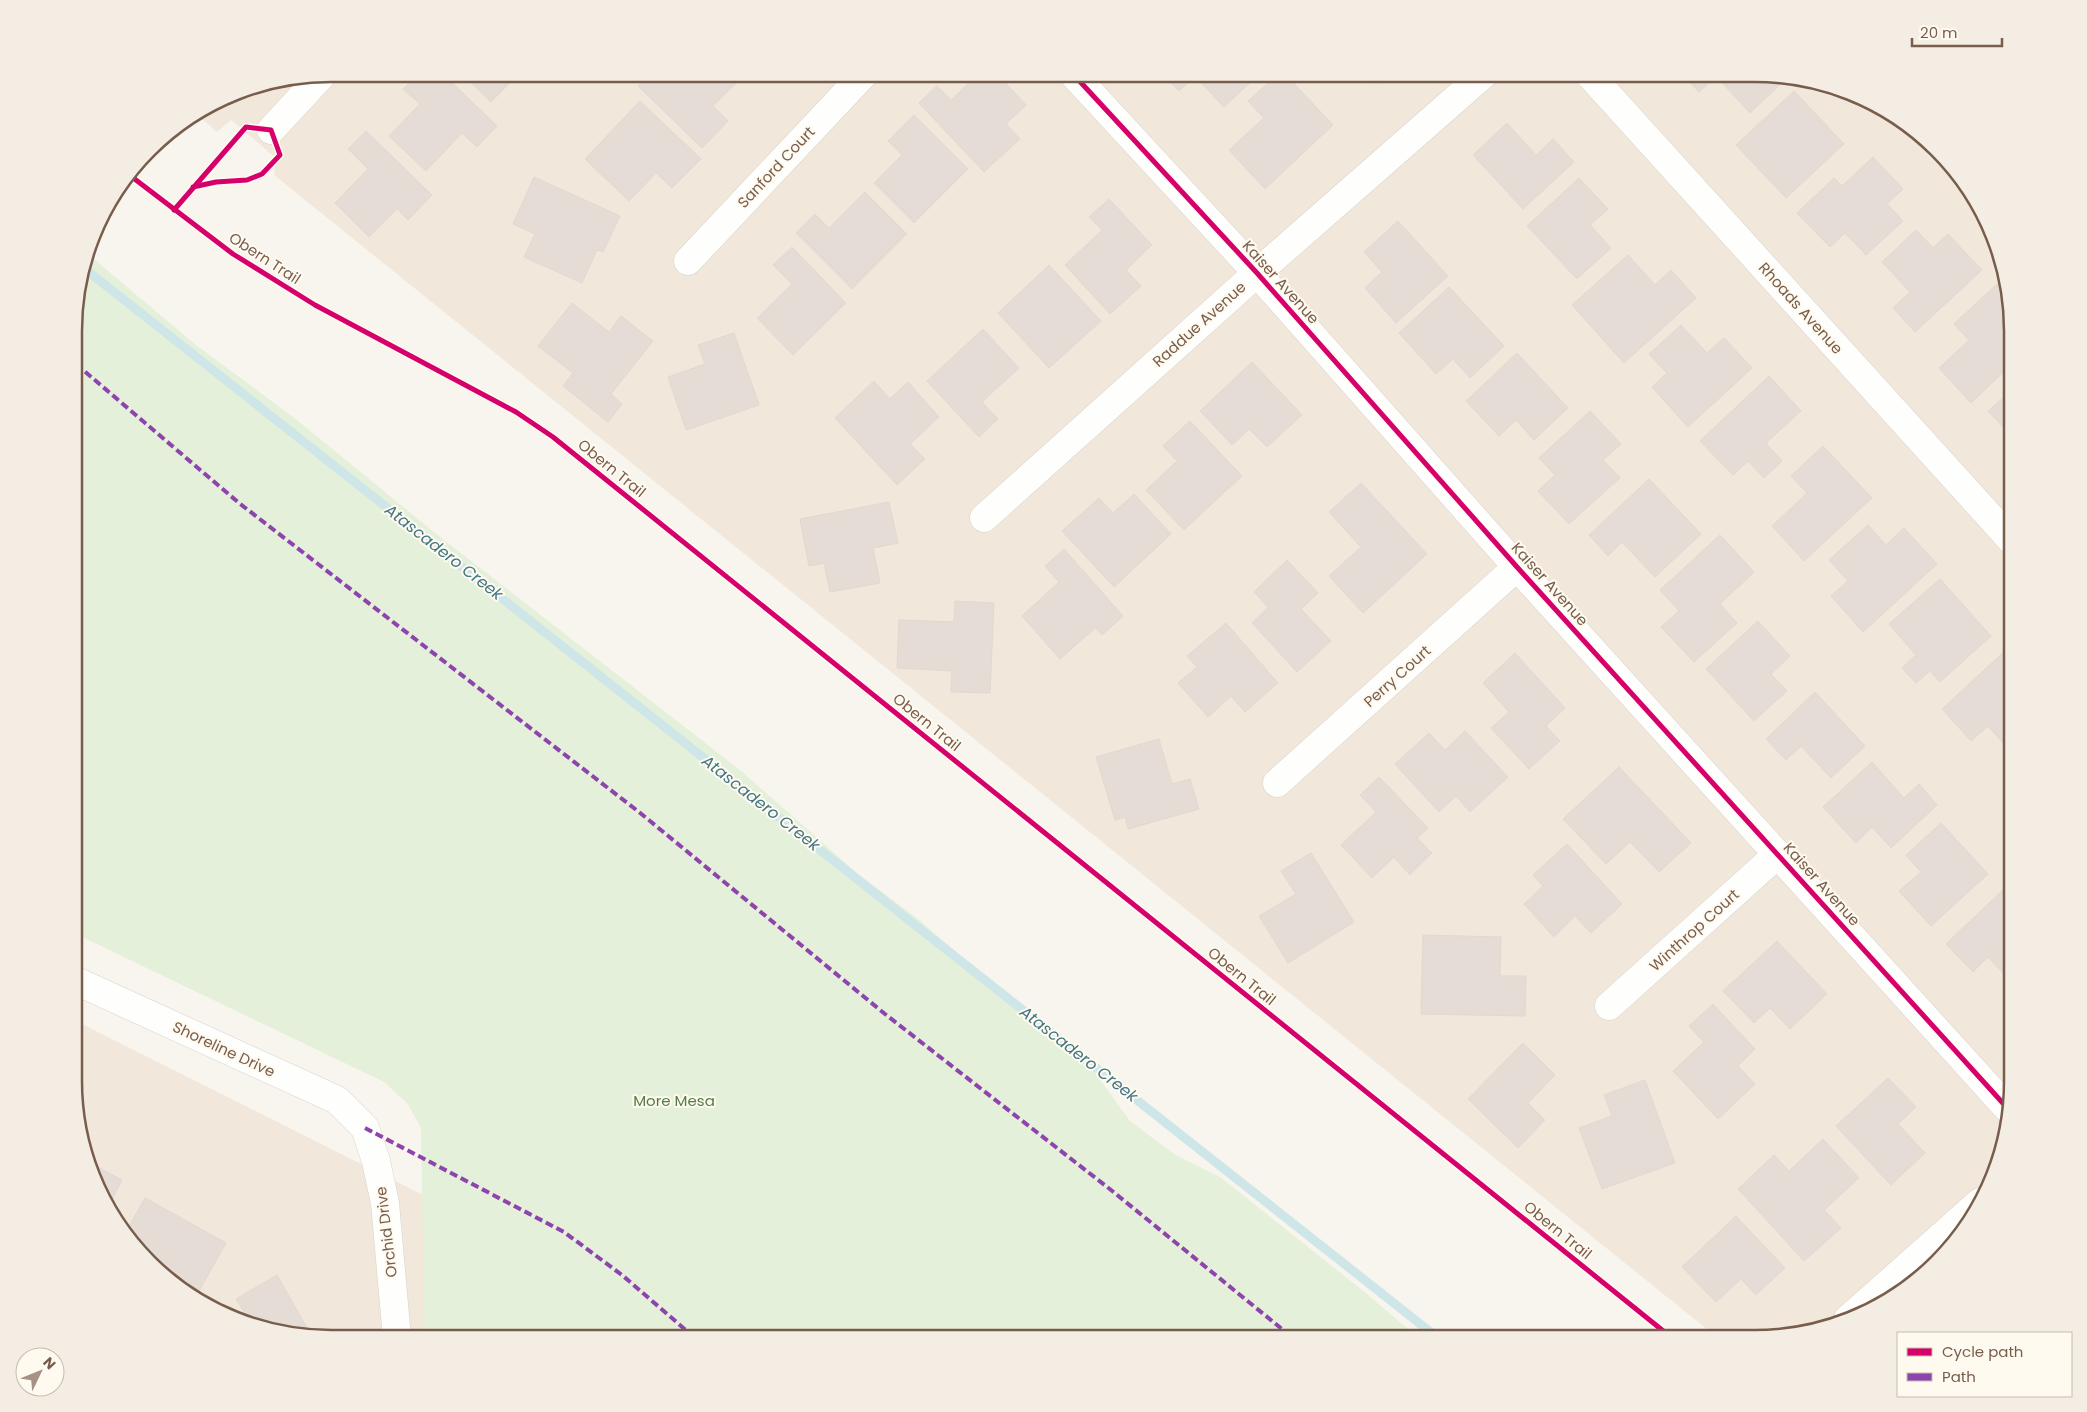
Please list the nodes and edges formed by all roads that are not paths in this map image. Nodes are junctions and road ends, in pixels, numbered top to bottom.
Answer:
1 (856, 82) edge
2 (1080, 82) edge
3 (1475, 82) edge
4 (1596, 82) edge
5 (314, 83) edge
6 (271, 130) dead end
7 (688, 261) dead end
8 (1256, 273) junction
9 (984, 518) dead end
10 (2004, 532) edge
11 (1518, 567) junction
12 (1277, 784) dead end
13 (1778, 854) junction
14 (82, 984) edge
15 (1609, 1006) dead end
16 (2003, 1103) edge
17 (365, 1128) joint
18 (1964, 1217) edge
19 (1865, 1304) edge
20 (396, 1330) edge

1 - 7 street, Sanford Court
2 - 8 street, Kaiser Avenue
3 - 8 street, Raddue Avenue
4 - 10 street, Rhoads Avenue
5 - 6 street
8 - 9 street, Raddue Avenue
8 - 11 street, Kaiser Avenue
11 - 12 street, Perry Court
11 - 13 street, Kaiser Avenue
13 - 15 street, Winthrop Court
13 - 16 street, Kaiser Avenue
14 - 17 street, Shoreline Drive
17 - 20 street, Orchid Drive
18 - 19 street

